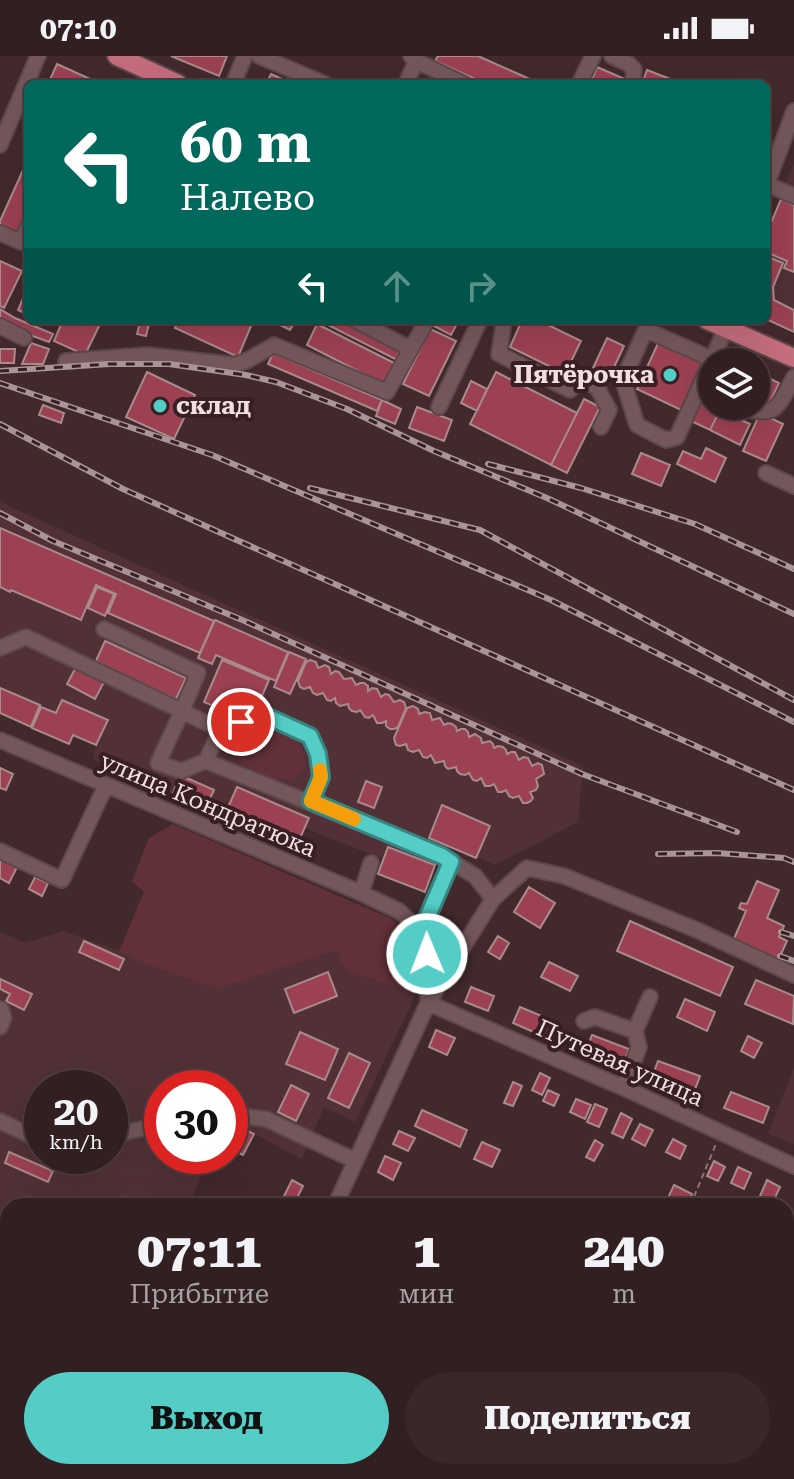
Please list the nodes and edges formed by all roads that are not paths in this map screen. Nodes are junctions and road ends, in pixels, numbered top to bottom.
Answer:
1 (38, 56) edge
2 (117, 56) edge
3 (245, 56) edge
4 (259, 56) edge
5 (593, 56) edge
6 (612, 56) edge
7 (414, 59) edge
8 (30, 80) edge
9 (169, 80) edge
10 (235, 80) edge
11 (316, 80) edge
12 (407, 80) edge
13 (456, 80) edge
14 (581, 80) edge
15 (633, 80) edge
16 (24, 98) edge
17 (794, 111) edge
18 (0, 145) edge
19 (773, 149) edge
20 (770, 187) edge
21 (792, 191) edge
22 (0, 233) edge
23 (24, 235) edge
24 (363, 324) edge
25 (425, 324) edge
26 (478, 324) edge
27 (503, 324) edge
28 (713, 324) edge
29 (718, 324) edge
30 (648, 325) edge
31 (0, 326) edge
32 (24, 338) dead end
33 (712, 348) edge
34 (411, 349) junction
35 (698, 352) edge
36 (794, 358) edge
37 (66, 361) dead end
38 (794, 377) edge
39 (698, 390) edge
40 (439, 407) dead end
41 (770, 411) edge
42 (601, 427) dead end
43 (766, 473) dead end
44 (794, 486) edge
45 (104, 629) dead end
46 (0, 648) edge
47 (182, 711) junction
48 (220, 730) junction
49 (0, 740) edge
50 (206, 761) junction
51 (106, 785) junction
52 (311, 801) junction
53 (0, 851) edge
54 (451, 862) junction
55 (371, 863) dead end
56 (361, 893) junction
57 (493, 899) junction
58 (419, 937) junction
59 (794, 975) edge
60 (650, 997) dead end
61 (428, 1003) junction
62 (1, 1009) edge
63 (584, 1021) dead end
64 (0, 1027) edge
65 (635, 1031) junction
66 (624, 1088) junction
67 (248, 1117) edge
68 (0, 1121) edge
69 (24, 1132) edge
70 (356, 1161) junction
71 (794, 1166) edge
72 (339, 1198) edge

1 - 8 street
2 - 9 main road
3 - 10 street
4 - 11 street
5 - 14 street
6 - 15 street
7 - 12 street
7 - 13 street
16 - 18 street
17 - 19 street
20 - 21 street
22 - 23 street
24 - 34 street
25 - 34 street
26 - 40 street
27 - 42 street
28 - 33 street
29 - 36 main road
30 - 35 street
30 - 39 street
31 - 32 street
34 - 37 street
38 - 41 street
43 - 44 street
45 - 47 street
46 - 47 street
47 - 48 street
47 - 50 street
48 - 50 street
48 - 52 street
49 - 51 street, улица Кондратюка
50 - 52 street
51 - 53 street
51 - 56 street, улица Кондратюка
52 - 54 street
54 - 57 street
54 - 58 street
55 - 56 street
56 - 58 street, улица Кондратюка
57 - 59 street
57 - 61 street
58 - 61 street
60 - 65 street
61 - 66 street, Путевая улица
61 - 70 street
62 - 64 street
63 - 65 street
65 - 66 street
66 - 71 street, Путевая улица
67 - 70 street
68 - 69 street
70 - 72 street

